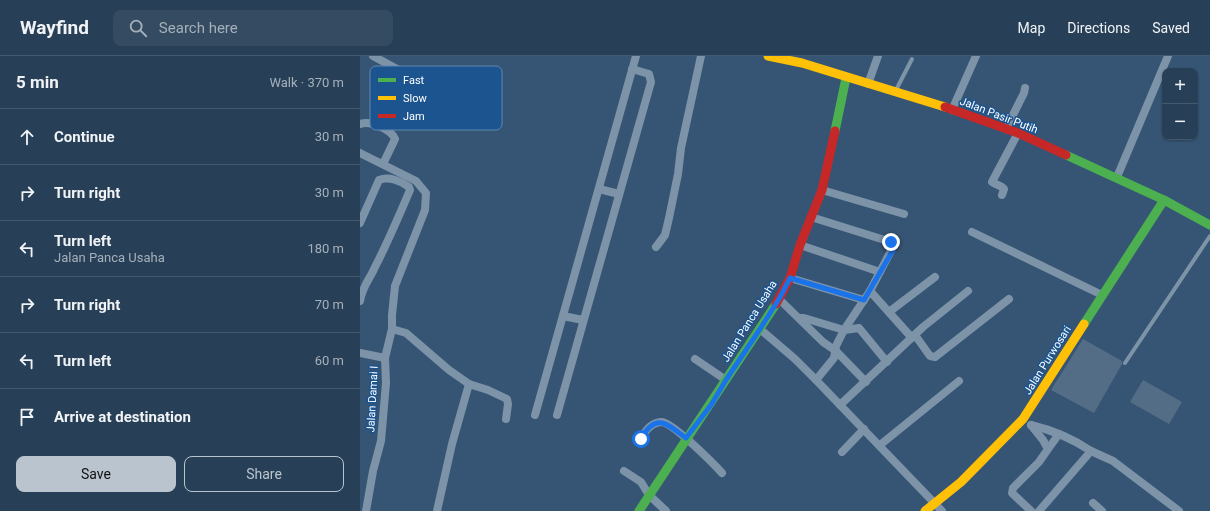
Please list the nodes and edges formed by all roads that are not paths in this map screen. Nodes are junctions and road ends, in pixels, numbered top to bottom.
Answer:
1 (373, 56) edge
2 (636, 56) edge
3 (701, 56) edge
4 (768, 56) edge
5 (878, 56) edge
6 (976, 56) edge
7 (1168, 56) edge
8 (803, 60) edge
9 (912, 60) dead end
10 (391, 66) edge
11 (632, 69) junction
12 (846, 78) junction
13 (868, 84) junction
14 (1025, 88) dead end
15 (895, 92) junction
16 (952, 110) junction
17 (360, 124) edge
18 (370, 124) edge
19 (1006, 129) junction
20 (387, 130) edge
21 (1018, 133) junction
22 (360, 153) edge
23 (383, 164) junction
24 (1117, 177) junction
25 (599, 189) junction
26 (822, 190) junction
27 (619, 194) junction
28 (1002, 195) dead end
29 (1164, 200) junction
30 (904, 214) dead end
31 (811, 217) junction
32 (360, 223) edge
33 (1210, 226) edge
34 (972, 232) dead end
35 (1210, 236) edge
36 (800, 245) junction
37 (656, 247) dead end
38 (880, 272) junction
39 (935, 277) dead end
40 (790, 278) junction
41 (363, 281) edge
42 (870, 290) junction
43 (968, 291) dead end
44 (1102, 295) junction
45 (779, 299) junction
46 (1009, 299) dead end
47 (864, 300) junction
48 (360, 301) edge
49 (889, 312) junction
50 (563, 316) junction
51 (800, 318) junction
52 (583, 320) junction
53 (821, 322) junction
54 (392, 329) junction
55 (760, 329) junction
56 (844, 330) junction
57 (814, 333) junction
58 (913, 336) junction
59 (836, 351) junction
60 (360, 353) edge
61 (385, 358) junction
62 (695, 359) dead end
63 (887, 362) junction
64 (1125, 363) dead end
65 (726, 380) junction
66 (816, 380) junction
67 (959, 381) dead end
68 (866, 382) junction
69 (469, 384) junction
70 (840, 405) junction
71 (536, 415) dead end
72 (557, 415) dead end
73 (1023, 418) junction
74 (506, 419) dead end
75 (1032, 425) junction
76 (864, 429) junction
77 (1059, 434) junction
78 (686, 438) junction
79 (641, 439) dead end
80 (880, 445) junction
81 (1048, 449) junction
82 (1091, 451) junction
83 (842, 452) dead end
84 (624, 471) dead end
85 (722, 473) dead end
86 (650, 495) junction
87 (935, 503) junction
88 (1093, 503) dead end
89 (1041, 510) edge
90 (366, 511) edge
91 (438, 511) edge
92 (639, 511) edge
93 (666, 511) edge
94 (925, 511) edge
95 (942, 511) edge
96 (1031, 511) edge
97 (1102, 511) edge
98 (1179, 511) edge

1 - 10 street
2 - 11 street
3 - 37 street
4 - 8 main road, Jalan Pasir Putih
5 - 13 street
6 - 16 street
7 - 24 street
8 - 12 main road, Jalan Pasir Putih
9 - 15 lane
11 - 25 street
11 - 27 street
12 - 13 main road, Jalan Pasir Putih
12 - 26 main road, Jalan Panca Usaha
13 - 15 main road, Jalan Pasir Putih
14 - 19 street
15 - 16 main road, Jalan Pasir Putih
16 - 19 main road, Jalan Pasir Putih
17 - 18 street
19 - 21 main road, Jalan Pasir Putih
20 - 23 street
21 - 24 main road, Jalan Pasir Putih
21 - 28 street
22 - 23 street, Jalan Damai I
23 - 54 street, Jalan Damai I
24 - 29 main road, Jalan Pasir Putih
25 - 27 street
25 - 50 street
26 - 30 street
26 - 31 main road, Jalan Panca Usaha
27 - 52 street
29 - 33 main road, Jalan Pasir Putih
29 - 44 main road, Jalan Purwosari
31 - 36 main road, Jalan Panca Usaha
31 - 38 street
32 - 41 street
34 - 44 street
35 - 64 lane
36 - 38 street
36 - 40 main road, Jalan Panca Usaha
38 - 42 street
39 - 49 street
40 - 45 main road, Jalan Panca Usaha
40 - 47 street
41 - 48 street
42 - 47 street
42 - 49 street
43 - 58 street
44 - 73 main road, Jalan Purwosari
45 - 51 street
45 - 55 main road, Jalan Panca Usaha
46 - 58 street
47 - 56 street
49 - 58 street
50 - 52 street
50 - 71 street
51 - 53 street
51 - 57 street
52 - 72 street
53 - 56 street
53 - 57 street
54 - 61 street, Jalan Damai I
54 - 69 street
55 - 65 main road, Jalan Panca Usaha
55 - 66 street
56 - 59 street
56 - 63 street
57 - 59 street
58 - 63 street
59 - 66 street
59 - 68 street
60 - 61 street
61 - 90 street, Jalan Damai I
62 - 65 street
63 - 68 street
65 - 78 main road, Jalan Panca Usaha
66 - 70 street
67 - 80 street
68 - 70 street
69 - 74 street
69 - 91 street
70 - 76 street
73 - 75 street
73 - 87 main road, Jalan Purwosari
75 - 77 street
75 - 81 street
76 - 80 street
76 - 83 street
77 - 81 street
77 - 82 street
78 - 79 street
78 - 85 street
78 - 86 main road, Jalan Panca Usaha
80 - 87 street
81 - 96 street
82 - 89 street
82 - 98 street
84 - 86 street
86 - 92 main road, Jalan Panca Usaha
86 - 93 street
87 - 94 main road, Jalan Purwosari
87 - 95 street
88 - 97 street

